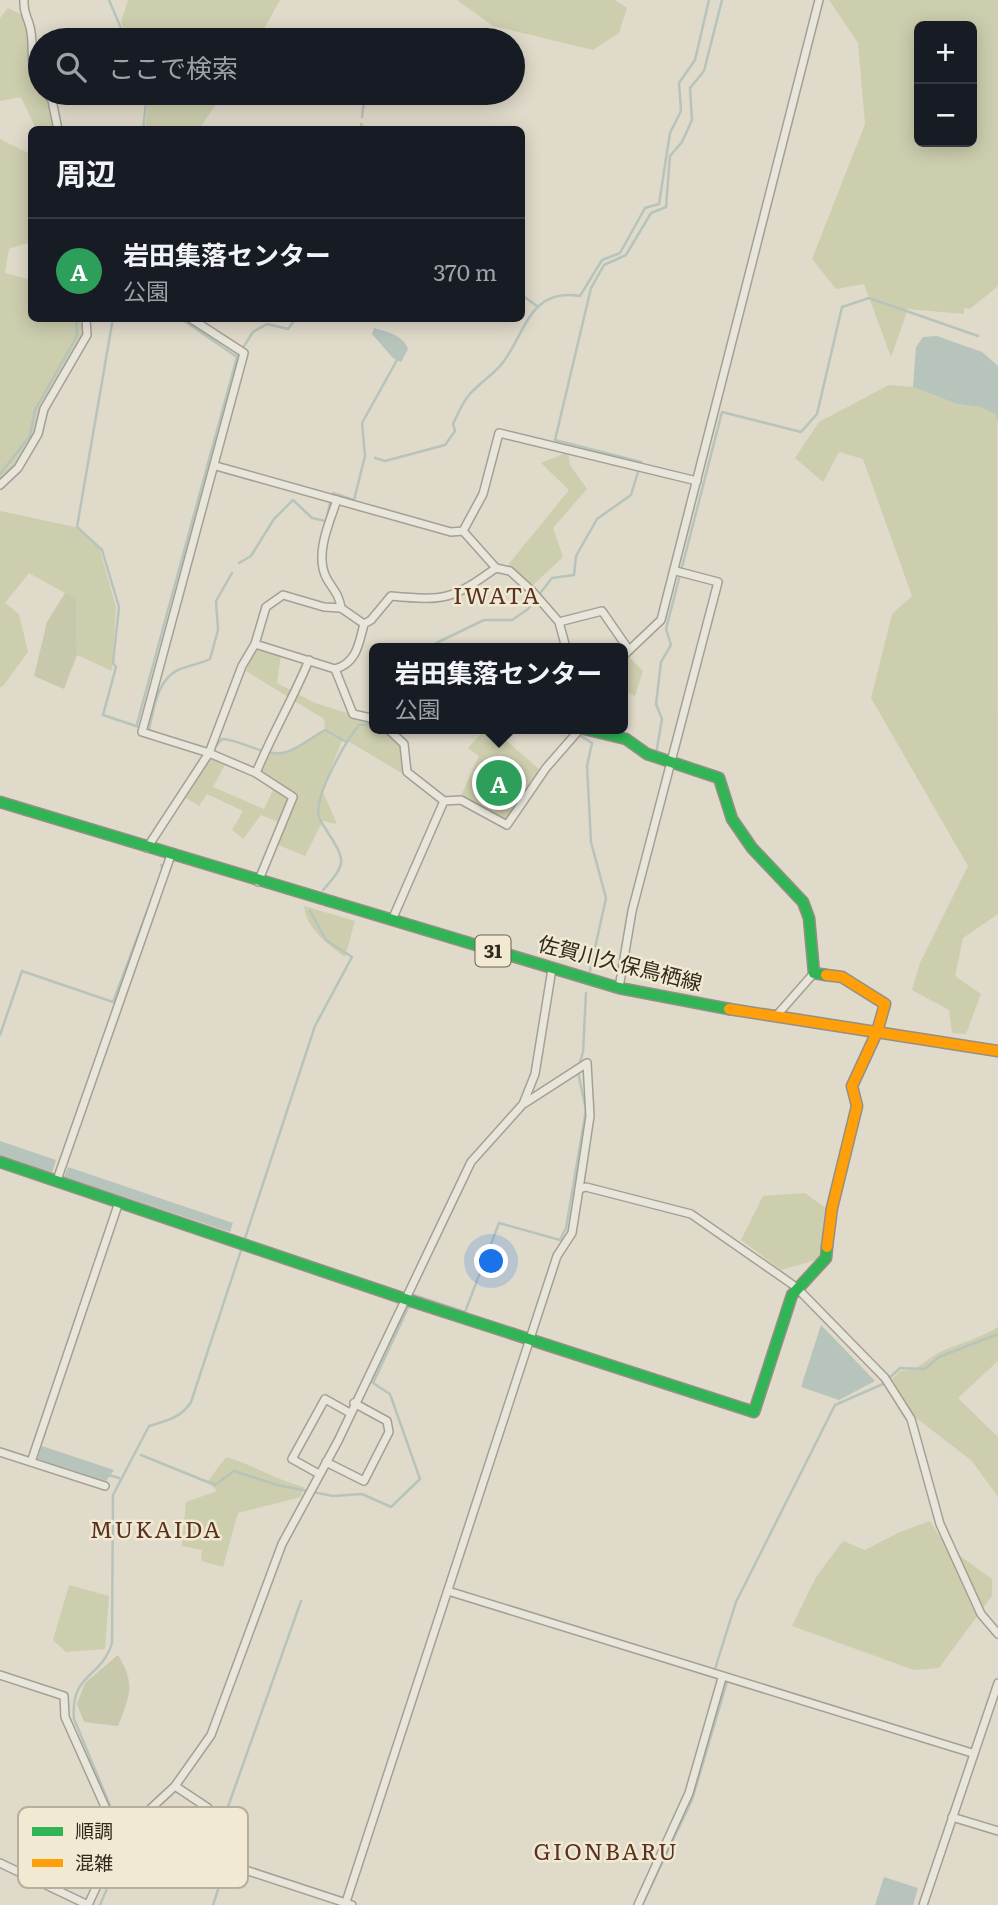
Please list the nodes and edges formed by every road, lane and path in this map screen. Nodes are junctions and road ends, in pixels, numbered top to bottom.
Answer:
1 (24, 0) edge
2 (819, 0) edge
3 (30, 28) edge
4 (53, 105) edge
5 (57, 126) edge
6 (86, 322) edge
7 (196, 322) edge
8 (216, 466) junction
9 (696, 481) junction
10 (0, 485) edge
11 (337, 500) junction
12 (463, 531) junction
13 (496, 568) junction
14 (676, 571) junction
15 (341, 608) junction
16 (559, 622) junction
17 (364, 624) junction
18 (565, 643) edge
19 (620, 643) edge
20 (255, 644) junction
21 (628, 651) edge
22 (309, 660) junction
23 (335, 669) junction
24 (369, 718) edge
25 (393, 734) edge
26 (579, 734) edge
27 (605, 734) edge
28 (205, 752) junction
29 (671, 763) junction
30 (256, 773) junction
31 (444, 801) junction
32 (0, 802) edge
33 (147, 848) junction
34 (171, 855) junction
35 (258, 882) junction
36 (392, 920) junction
37 (552, 969) junction
38 (814, 973) junction
39 (619, 988) junction
40 (777, 1015) junction
41 (877, 1032) junction
42 (998, 1051) edge
43 (523, 1104) junction
44 (0, 1162) edge
45 (57, 1180) junction
46 (579, 1189) junction
47 (119, 1202) junction
48 (796, 1287) junction
49 (410, 1301) junction
50 (529, 1340) junction
51 (354, 1403) junction
52 (350, 1413) junction
53 (0, 1452) edge
54 (31, 1462) junction
55 (326, 1462) junction
56 (319, 1474) junction
57 (105, 1486) dead end
58 (448, 1591) junction
59 (998, 1634) edge
60 (0, 1675) edge
61 (722, 1678) junction
62 (998, 1683) edge
63 (972, 1753) junction
64 (175, 1786) junction
65 (105, 1807) edge
66 (153, 1807) edge
67 (206, 1807) edge
68 (952, 1816) junction
69 (998, 1831) edge
70 (0, 1863) edge
71 (248, 1871) edge
72 (18, 1872) edge
73 (52, 1888) edge
74 (96, 1888) edge
75 (348, 1904) edge
76 (88, 1905) edge
77 (638, 1905) edge
78 (923, 1905) edge

1 - 3 street
2 - 9 street
4 - 5 street
6 - 10 street
7 - 8 street
8 - 11 street
8 - 28 street
9 - 12 street
9 - 14 street
11 - 12 street
11 - 15 street
12 - 13 street
13 - 16 street
13 - 17 street
14 - 21 street
14 - 29 street
15 - 17 street
15 - 20 street
16 - 18 street
16 - 19 street
17 - 23 street
20 - 22 street
20 - 28 street
22 - 23 street
22 - 30 street
23 - 24 street
25 - 31 street
26 - 31 street
27 - 29 street
28 - 30 street
28 - 33 street
29 - 38 street
29 - 39 street
30 - 35 street
31 - 36 street
32 - 33 street, 佐賀川久保鳥栖線 / 31
33 - 34 street, 佐賀川久保鳥栖線 / 31
34 - 35 street, 佐賀川久保鳥栖線 / 31
34 - 45 street
35 - 36 street, 佐賀川久保鳥栖線 / 31
36 - 37 street, 佐賀川久保鳥栖線 / 31
37 - 39 street, 佐賀川久保鳥栖線 / 31
37 - 43 street
38 - 40 street
38 - 41 street
39 - 40 street, 佐賀川久保鳥栖線 / 31
40 - 41 street, 佐賀川久保鳥栖線 / 31
41 - 42 street, 佐賀川久保鳥栖線 / 31
41 - 48 street
43 - 46 street
43 - 49 street
44 - 45 street
45 - 47 street
46 - 48 street
46 - 50 street
47 - 49 street
47 - 54 street
48 - 50 street
48 - 59 street
49 - 50 street
49 - 51 street
50 - 58 street
51 - 52 street
51 - 55 street
52 - 55 street
52 - 56 street
53 - 54 street
54 - 57 street
55 - 56 street
56 - 64 street
58 - 61 street
58 - 75 street
60 - 65 street
61 - 63 street
61 - 77 street
62 - 63 street
63 - 68 street
64 - 66 street
64 - 67 street
68 - 69 street
68 - 78 street
70 - 72 street
71 - 75 street
73 - 76 street
74 - 76 street

